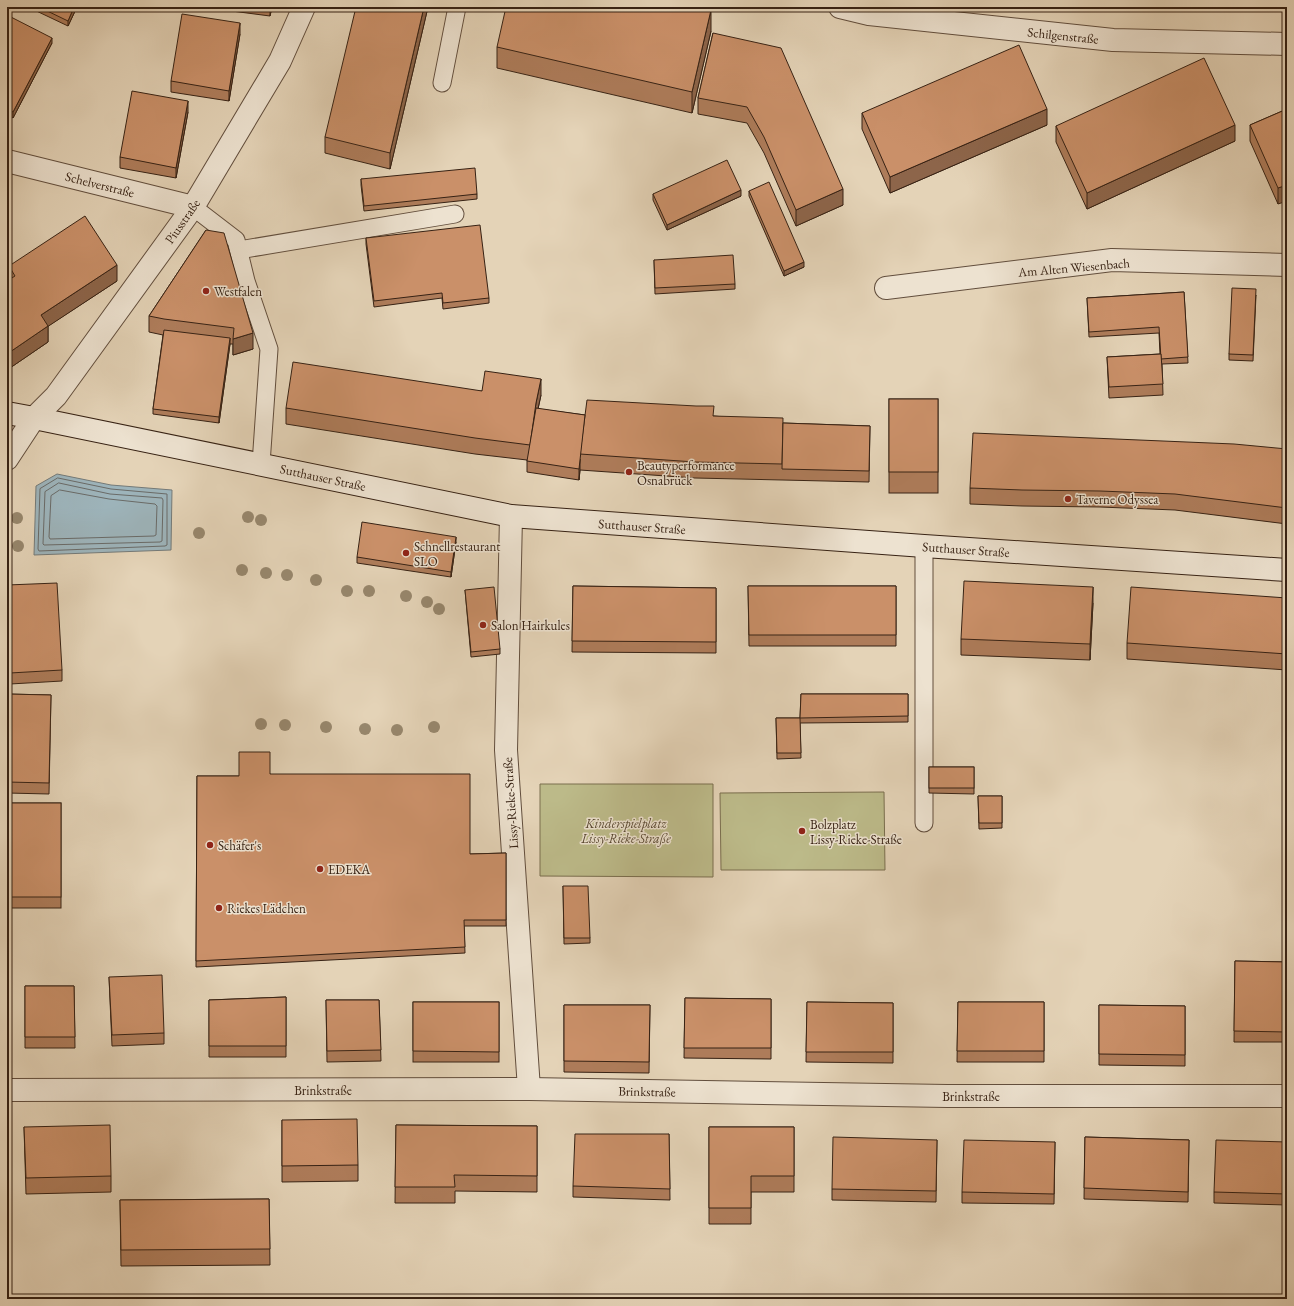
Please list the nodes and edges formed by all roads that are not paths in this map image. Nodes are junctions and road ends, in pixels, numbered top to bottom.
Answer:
1 (304, 7) edge
2 (457, 7) edge
3 (840, 7) edge
4 (1287, 44) edge
5 (442, 83) dead end
6 (7, 161) edge
7 (193, 207) junction
8 (455, 214) dead end
9 (239, 250) junction
10 (1287, 265) edge
11 (886, 288) dead end
12 (7, 413) edge
13 (34, 418) junction
14 (7, 459) edge
15 (261, 464) junction
16 (511, 516) junction
17 (924, 546) junction
18 (1287, 570) edge
19 (924, 824) dead end
20 (529, 1089) junction
21 (7, 1090) edge
22 (1287, 1096) edge

1 - 7 street, Piusstraße
2 - 5 lane
3 - 4 street, Schilgenstraße
6 - 7 street, Schelverstraße
7 - 9 lane
7 - 13 street, Piusstraße
8 - 9 lane
9 - 15 lane
10 - 11 street, Am Alten Wiesenbach
12 - 13 street, Sutthauser Straße
13 - 14 street, Piusstraße
13 - 15 street, Sutthauser Straße
15 - 16 street, Sutthauser Straße
16 - 17 street, Sutthauser Straße
16 - 20 street, Lissy-Rieke-Straße
17 - 18 street, Sutthauser Straße
17 - 19 lane
20 - 21 street, Brinkstraße
20 - 22 street, Brinkstraße

